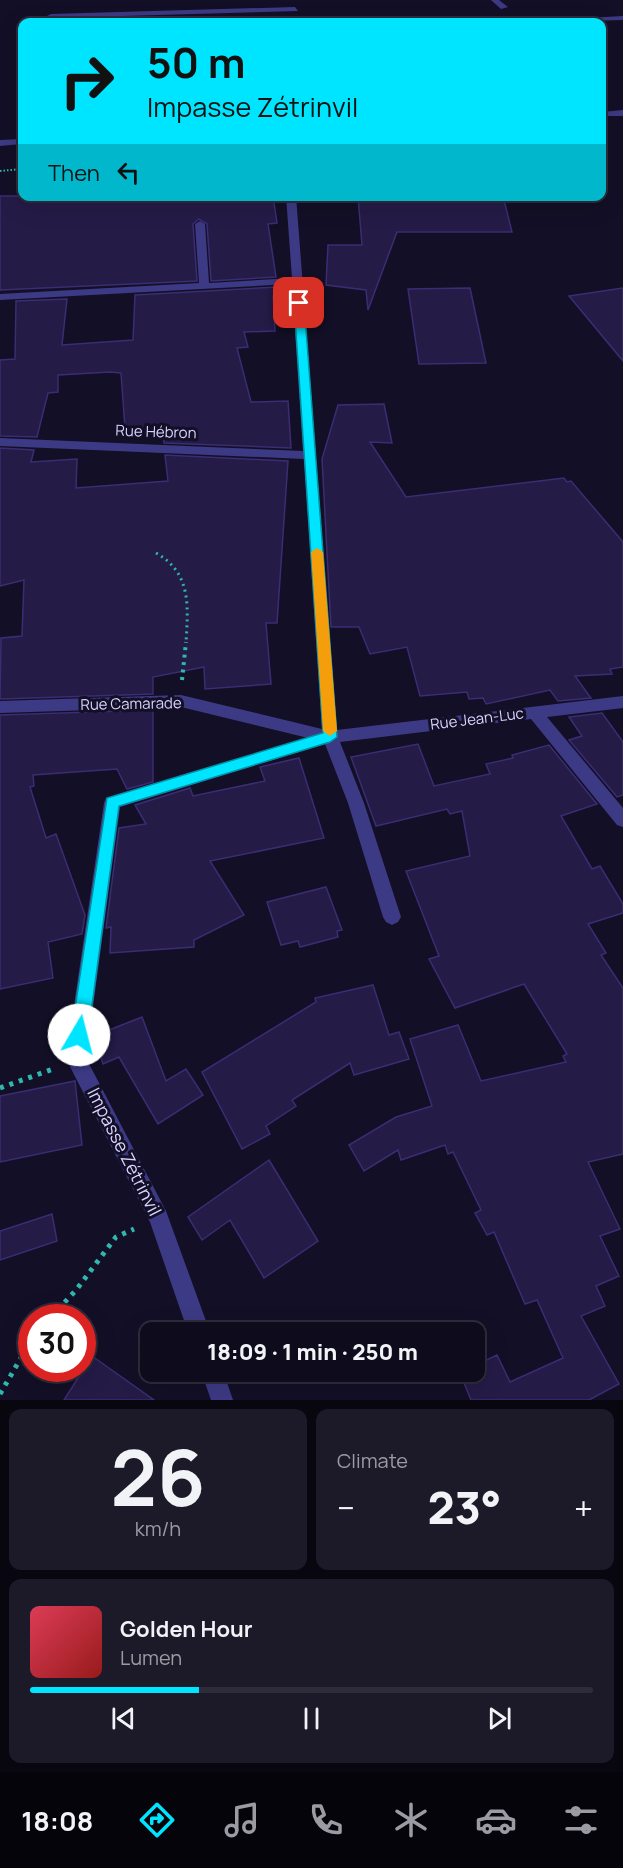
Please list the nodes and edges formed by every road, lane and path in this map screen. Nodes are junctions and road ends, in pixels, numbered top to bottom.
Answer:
1 (291, 0) edge
2 (495, 0) edge
3 (504, 7) dead end
4 (51, 16) dead end
5 (623, 18) edge
6 (606, 19) edge
7 (623, 113) edge
8 (606, 114) edge
9 (18, 142) edge
10 (0, 143) edge
11 (18, 169) edge
12 (0, 171) edge
13 (291, 201) edge
14 (200, 224) dead end
15 (297, 281) junction
16 (204, 286) junction
17 (0, 297) edge
18 (0, 442) edge
19 (310, 455) junction
20 (156, 554) dead end
21 (181, 701) junction
22 (623, 702) edge
23 (0, 707) edge
24 (534, 712) junction
25 (330, 737) junction
26 (623, 820) edge
27 (392, 917) dead end
28 (76, 1059) junction
29 (0, 1088) edge
30 (159, 1218) junction
31 (63, 1304) edge
32 (195, 1322) edge
33 (18, 1363) edge
34 (216, 1382) edge
35 (0, 1394) edge
36 (222, 1400) edge

1 - 4 street
2 - 3 street
5 - 6 street
7 - 8 street
9 - 10 street
11 - 12 path
13 - 15 street
14 - 16 street
15 - 16 street
15 - 19 street
16 - 17 street
18 - 19 street, Rue Hébron
19 - 25 street
20 - 21 path
21 - 23 street, Rue Camarade
21 - 25 street, Rue Camarade
22 - 24 street, Rue Jean-Luc
24 - 25 street, Rue Jean-Luc
24 - 26 street
25 - 27 street
25 - 28 street
28 - 29 path
28 - 30 street, Impasse Zétrinvil
30 - 31 path
30 - 32 street, Impasse Zétrinvil
33 - 35 path
34 - 36 street

